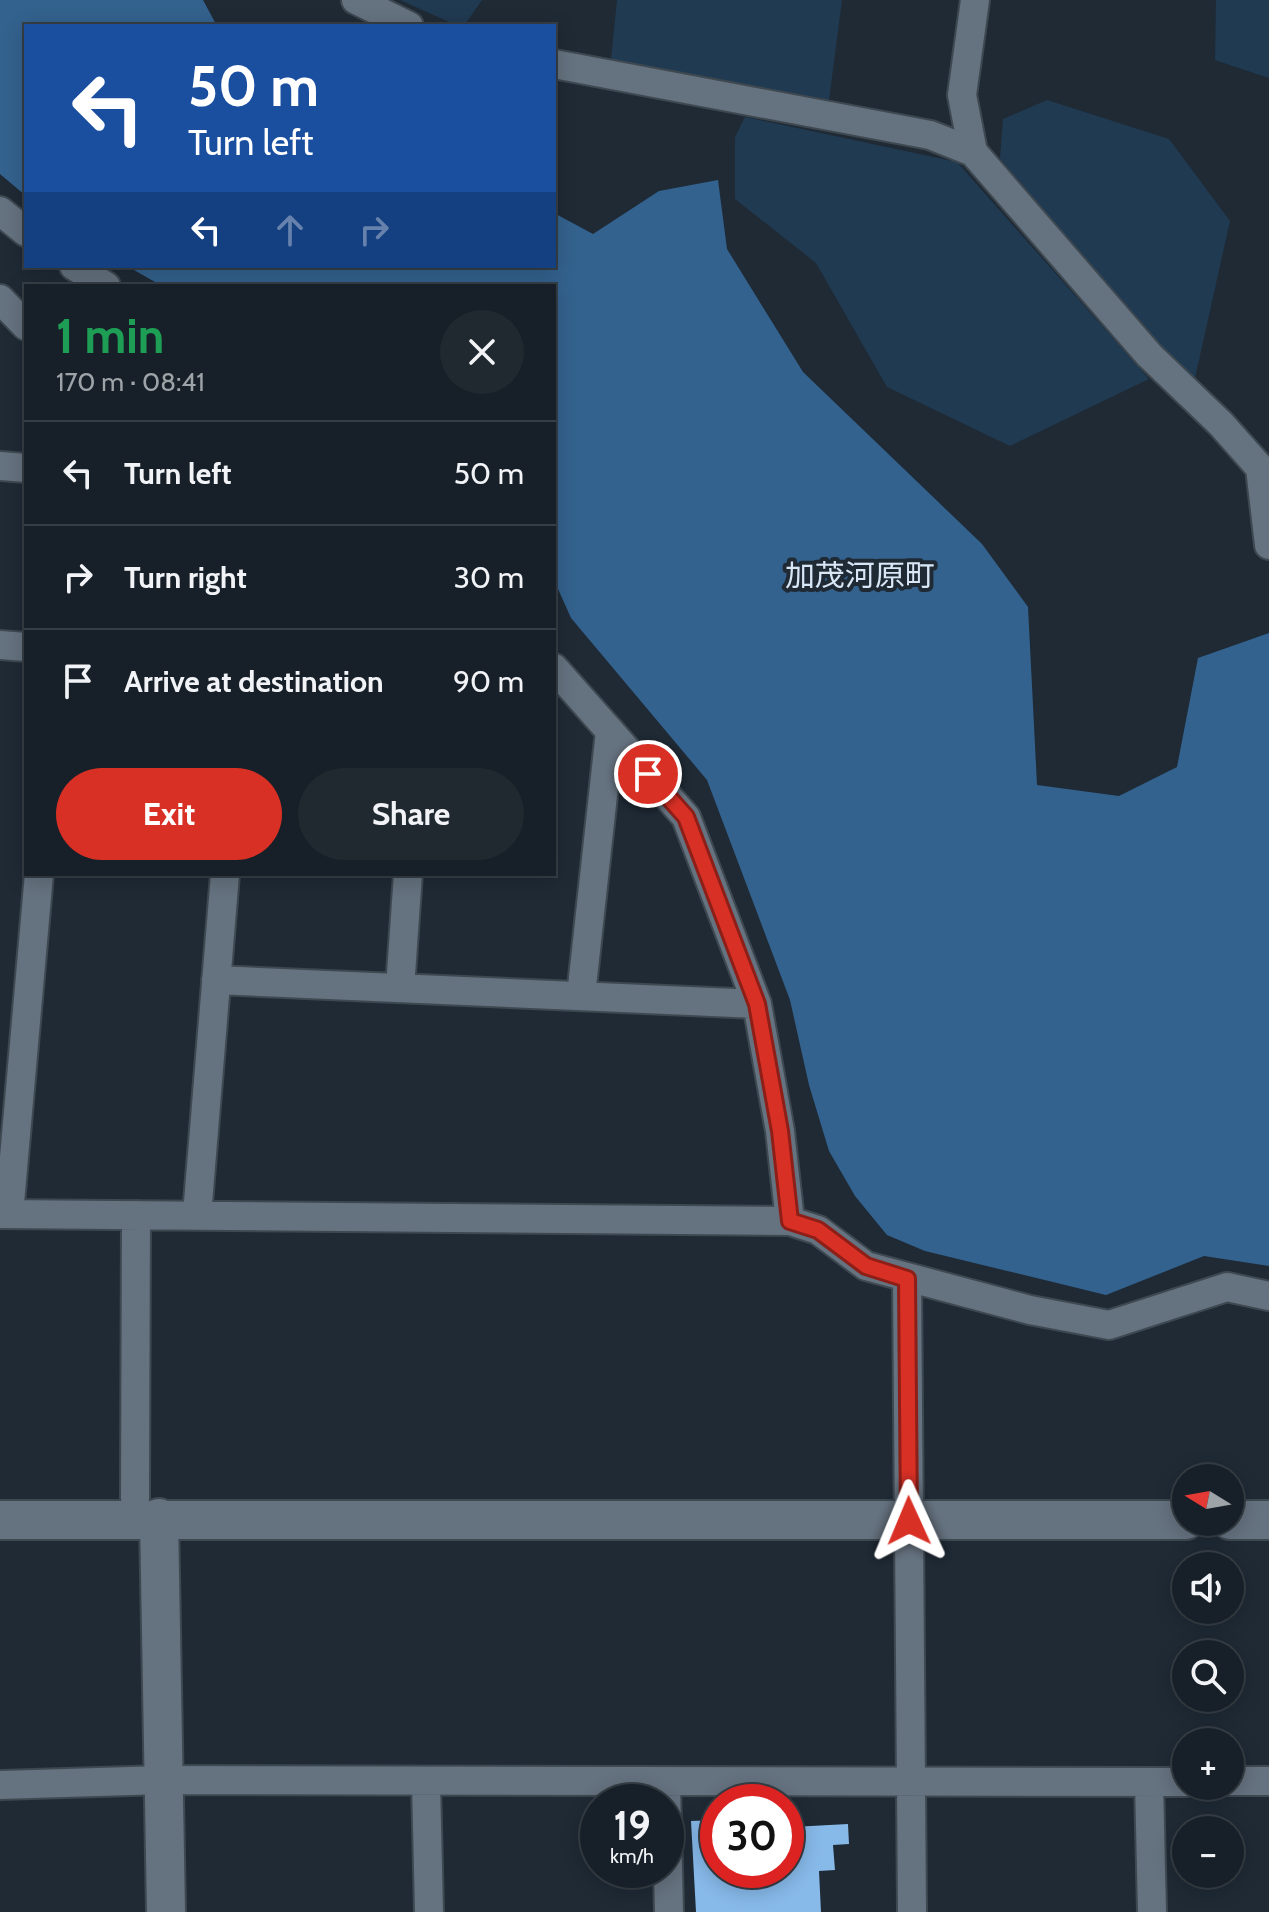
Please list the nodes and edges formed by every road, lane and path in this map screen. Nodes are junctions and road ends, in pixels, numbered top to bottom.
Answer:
1 (356, 0) edge
2 (975, 0) edge
3 (405, 24) edge
4 (556, 64) edge
5 (973, 152) junction
6 (0, 211) edge
7 (24, 230) edge
8 (77, 268) edge
9 (103, 284) edge
10 (0, 299) edge
11 (24, 324) edge
12 (0, 466) edge
13 (24, 468) edge
14 (1269, 545) edge
15 (0, 645) edge
16 (24, 647) edge
17 (556, 673) edge
18 (565, 693) edge
19 (610, 731) junction
20 (39, 876) edge
21 (225, 876) edge
22 (408, 876) edge
23 (216, 980) junction
24 (400, 988) junction
25 (581, 996) junction
26 (757, 1004) junction
27 (4, 1214) edge
28 (136, 1215) junction
29 (197, 1215) junction
30 (790, 1221) junction
31 (907, 1279) junction
32 (1269, 1296) edge
33 (147, 1508) junction
34 (0, 1520) edge
35 (1172, 1520) edge
36 (1244, 1520) edge
37 (1269, 1520) edge
38 (909, 1521) junction
39 (910, 1779) junction
40 (163, 1780) junction
41 (1244, 1781) edge
42 (1269, 1781) edge
43 (426, 1782) junction
44 (1149, 1782) junction
45 (1172, 1782) edge
46 (666, 1783) junction
47 (0, 1785) edge
48 (166, 1912) edge
49 (429, 1912) edge
50 (669, 1912) edge
51 (912, 1912) edge
52 (1152, 1912) edge

1 - 3 street
2 - 5 street
4 - 5 street
5 - 14 street
6 - 7 street
8 - 9 street
10 - 11 street
12 - 13 street
15 - 16 street
17 - 18 street
18 - 19 street
19 - 25 street
19 - 26 street
20 - 27 street
21 - 23 street
22 - 24 street
23 - 24 street
23 - 29 street
24 - 25 street
25 - 26 street
26 - 30 street
27 - 28 street
28 - 29 street
28 - 33 street
29 - 30 street
30 - 31 street
31 - 32 street
31 - 38 street
33 - 34 street
33 - 38 street
33 - 40 street
35 - 38 street
36 - 37 street
38 - 39 street
39 - 44 street
39 - 46 street
39 - 51 street
40 - 43 street
40 - 47 street
40 - 48 street
41 - 42 street
43 - 46 street
43 - 49 street
44 - 45 street
44 - 52 street
46 - 50 street

